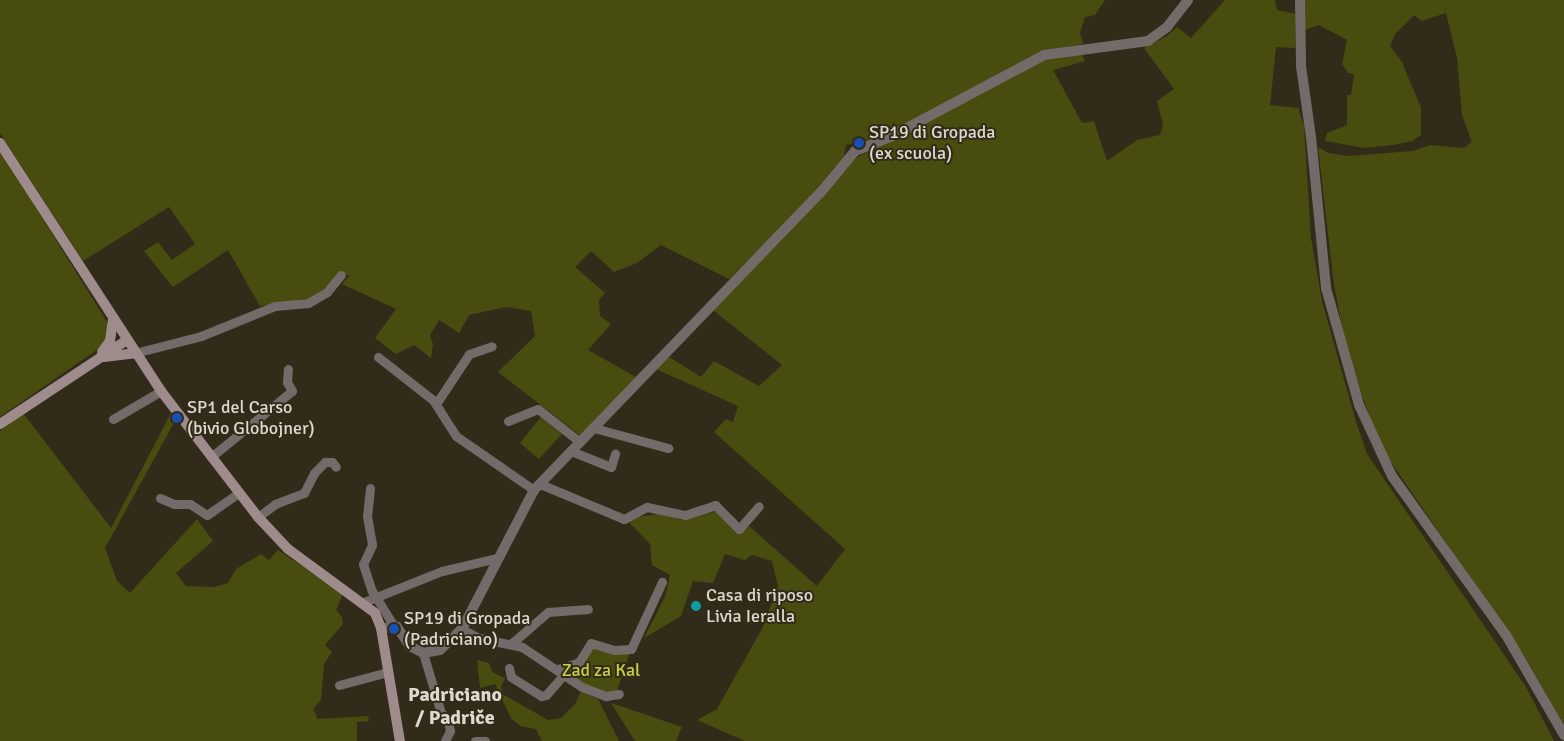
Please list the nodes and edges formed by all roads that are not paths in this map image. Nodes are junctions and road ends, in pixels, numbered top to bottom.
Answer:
1 (1188, 0) edge
2 (1300, 0) edge
3 (0, 143) edge
4 (342, 275) dead end
5 (114, 319) junction
6 (127, 340) junction
7 (492, 346) dead end
8 (135, 353) junction
9 (378, 357) dead end
10 (97, 359) junction
11 (288, 369) dead end
12 (161, 392) junction
13 (436, 404) junction
14 (114, 419) dead end
15 (508, 421) dead end
16 (0, 424) edge
17 (594, 428) junction
18 (580, 442) junction
19 (668, 448) dead end
20 (571, 451) junction
21 (615, 454) dead end
22 (211, 457) junction
23 (336, 467) dead end
24 (537, 487) junction
25 (370, 488) dead end
26 (239, 492) junction
27 (160, 498) dead end
28 (759, 506) dead end
29 (258, 518) junction
30 (497, 558) junction
31 (662, 582) dead end
32 (374, 596) junction
33 (364, 602) junction
34 (588, 609) dead end
35 (393, 625) junction
36 (381, 628) junction
37 (462, 629) junction
38 (512, 643) junction
39 (422, 653) junction
40 (509, 668) dead end
41 (388, 672) junction
42 (561, 672) junction
43 (340, 685) dead end
44 (619, 694) dead end
45 (1564, 735) edge
46 (447, 740) edge
47 (400, 741) edge
48 (475, 741) edge
49 (485, 741) edge

1 - 17 street
2 - 45 street
3 - 5 main road
4 - 8 street
5 - 6 main road
5 - 10 main road
6 - 8 main road
6 - 10 main road
7 - 13 street
8 - 10 main road
8 - 12 main road
9 - 13 street
10 - 16 main road
11 - 22 street
12 - 14 street
12 - 22 main road
13 - 24 street
15 - 18 street
17 - 18 street
17 - 19 street
18 - 20 street
20 - 21 street
20 - 24 street
22 - 26 main road
23 - 29 street
24 - 28 street
24 - 30 street
25 - 32 street
26 - 27 street
26 - 29 main road
29 - 33 main road
30 - 32 street
30 - 37 street
31 - 42 street
32 - 33 street
32 - 35 street
33 - 36 main road
34 - 38 street
35 - 36 street
35 - 39 street
36 - 41 main road
37 - 38 street
37 - 39 street
38 - 42 street
39 - 46 street
40 - 42 street
41 - 43 street
41 - 47 main road
42 - 44 street
48 - 49 street

